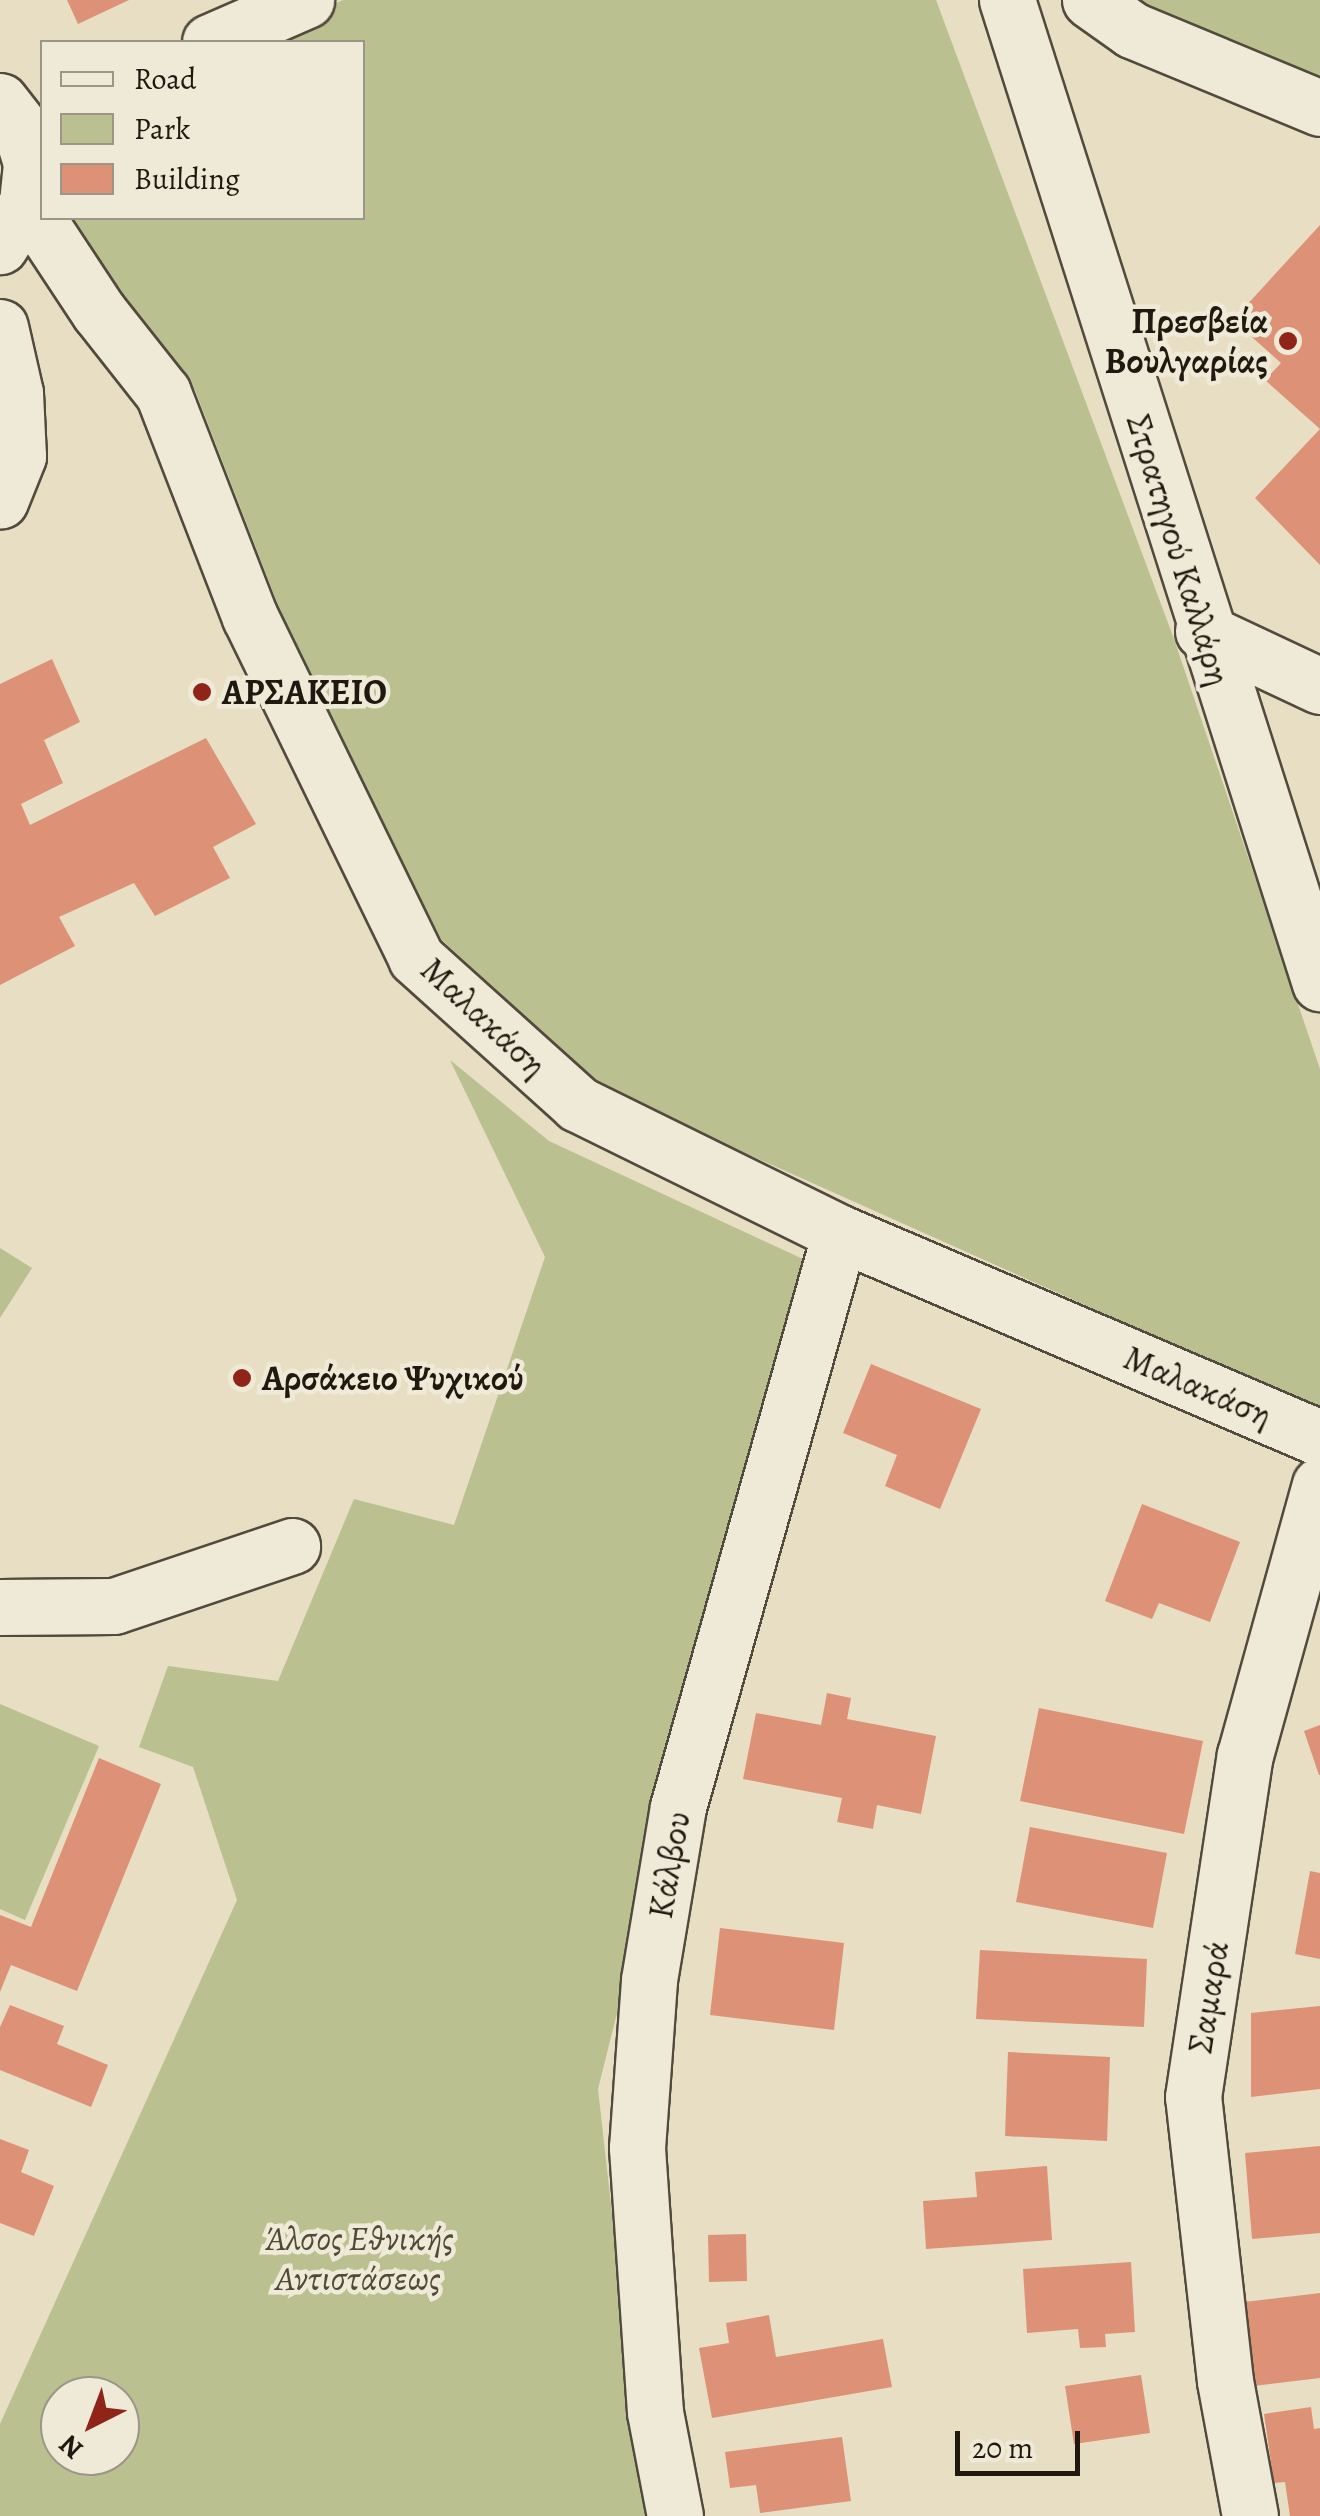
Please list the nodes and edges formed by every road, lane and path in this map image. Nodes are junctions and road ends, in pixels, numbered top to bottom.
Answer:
1 (306, 0) edge
2 (1007, 0) edge
3 (1088, 0) edge
4 (215, 40) edge
5 (1030, 70) junction
6 (1320, 108) edge
7 (21, 115) edge
8 (14, 225) edge
9 (0, 327) edge
10 (0, 501) edge
11 (1203, 631) junction
12 (1320, 686) edge
13 (1320, 983) edge
14 (840, 1233) junction
15 (1320, 1438) edge
16 (1320, 1485) edge
17 (292, 1546) dead end
18 (0, 1607) edge
19 (675, 2516) edge
20 (1250, 2516) edge

1 - 4 street
2 - 5 street, Στρατηγού Καλλάρη
3 - 5 street
3 - 6 street
5 - 11 street, Στρατηγού Καλλάρη
7 - 8 street
8 - 14 street, Μαλακάση
9 - 10 street
11 - 12 street
11 - 13 street, Στρατηγού Καλλάρη
14 - 15 street, Μαλακάση
14 - 19 street, Κάλβου
16 - 20 street, Σαμαρά
17 - 18 street

